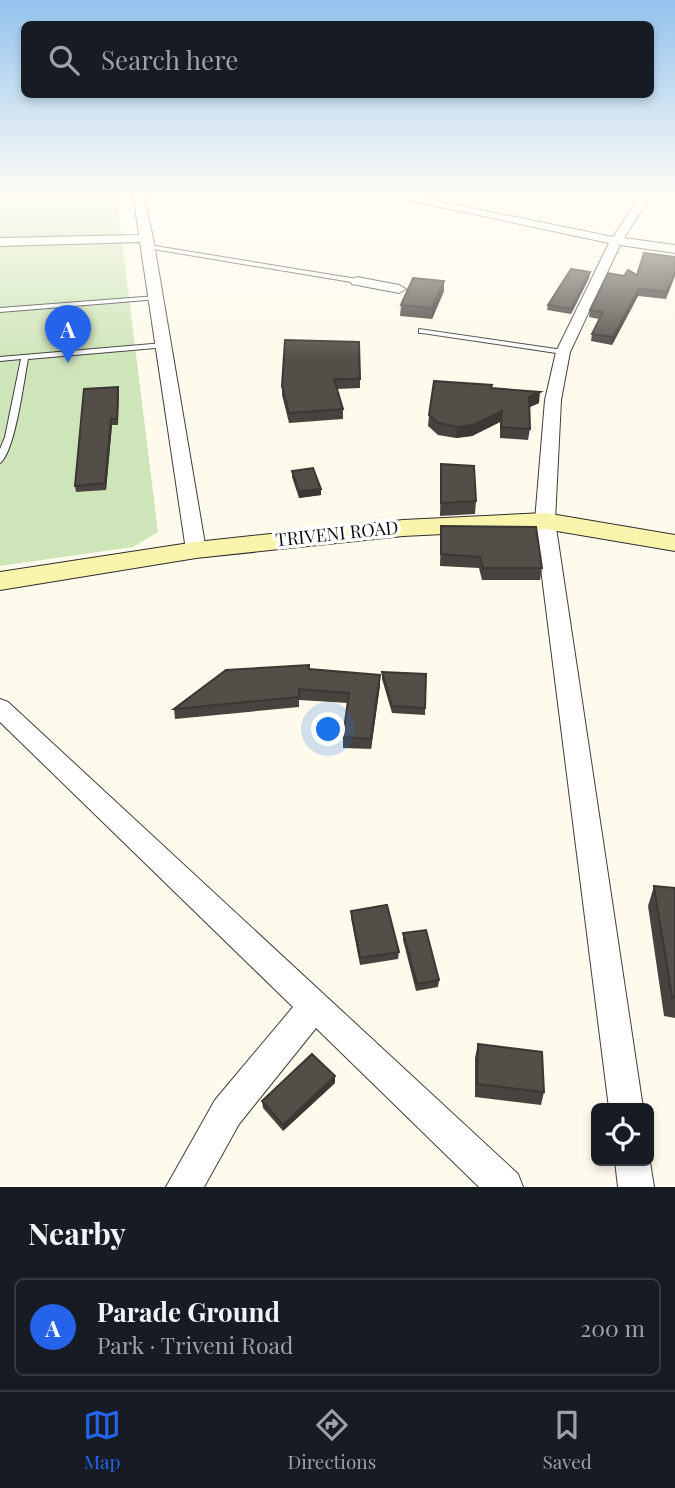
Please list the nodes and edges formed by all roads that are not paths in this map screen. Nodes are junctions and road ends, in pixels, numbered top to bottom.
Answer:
1 (149, 248) edge
2 (178, 248) edge
3 (612, 248) edge
4 (357, 281) joint
5 (399, 289) dead end
6 (157, 298) junction
7 (0, 310) edge
8 (422, 331) dead end
9 (164, 345) junction
10 (563, 352) junction
11 (25, 356) junction
12 (0, 359) edge
13 (0, 460) edge
14 (545, 521) junction
15 (675, 543) edge
16 (196, 550) junction
17 (0, 581) edge
18 (0, 708) edge
19 (314, 1006) junction
20 (625, 1103) edge
21 (634, 1166) edge
22 (184, 1187) edge
23 (505, 1187) edge
24 (636, 1187) edge

1 - 6 street
2 - 4 lane
3 - 10 street
4 - 5 street
6 - 7 lane
6 - 9 street
8 - 10 lane
9 - 11 lane
9 - 16 street
10 - 14 street
11 - 12 lane
11 - 13 lane
14 - 15 main road, TRIVENI ROAD
14 - 16 main road, TRIVENI ROAD
14 - 20 street
16 - 17 main road, TRIVENI ROAD
18 - 19 street
19 - 22 street
19 - 23 street
21 - 24 street

